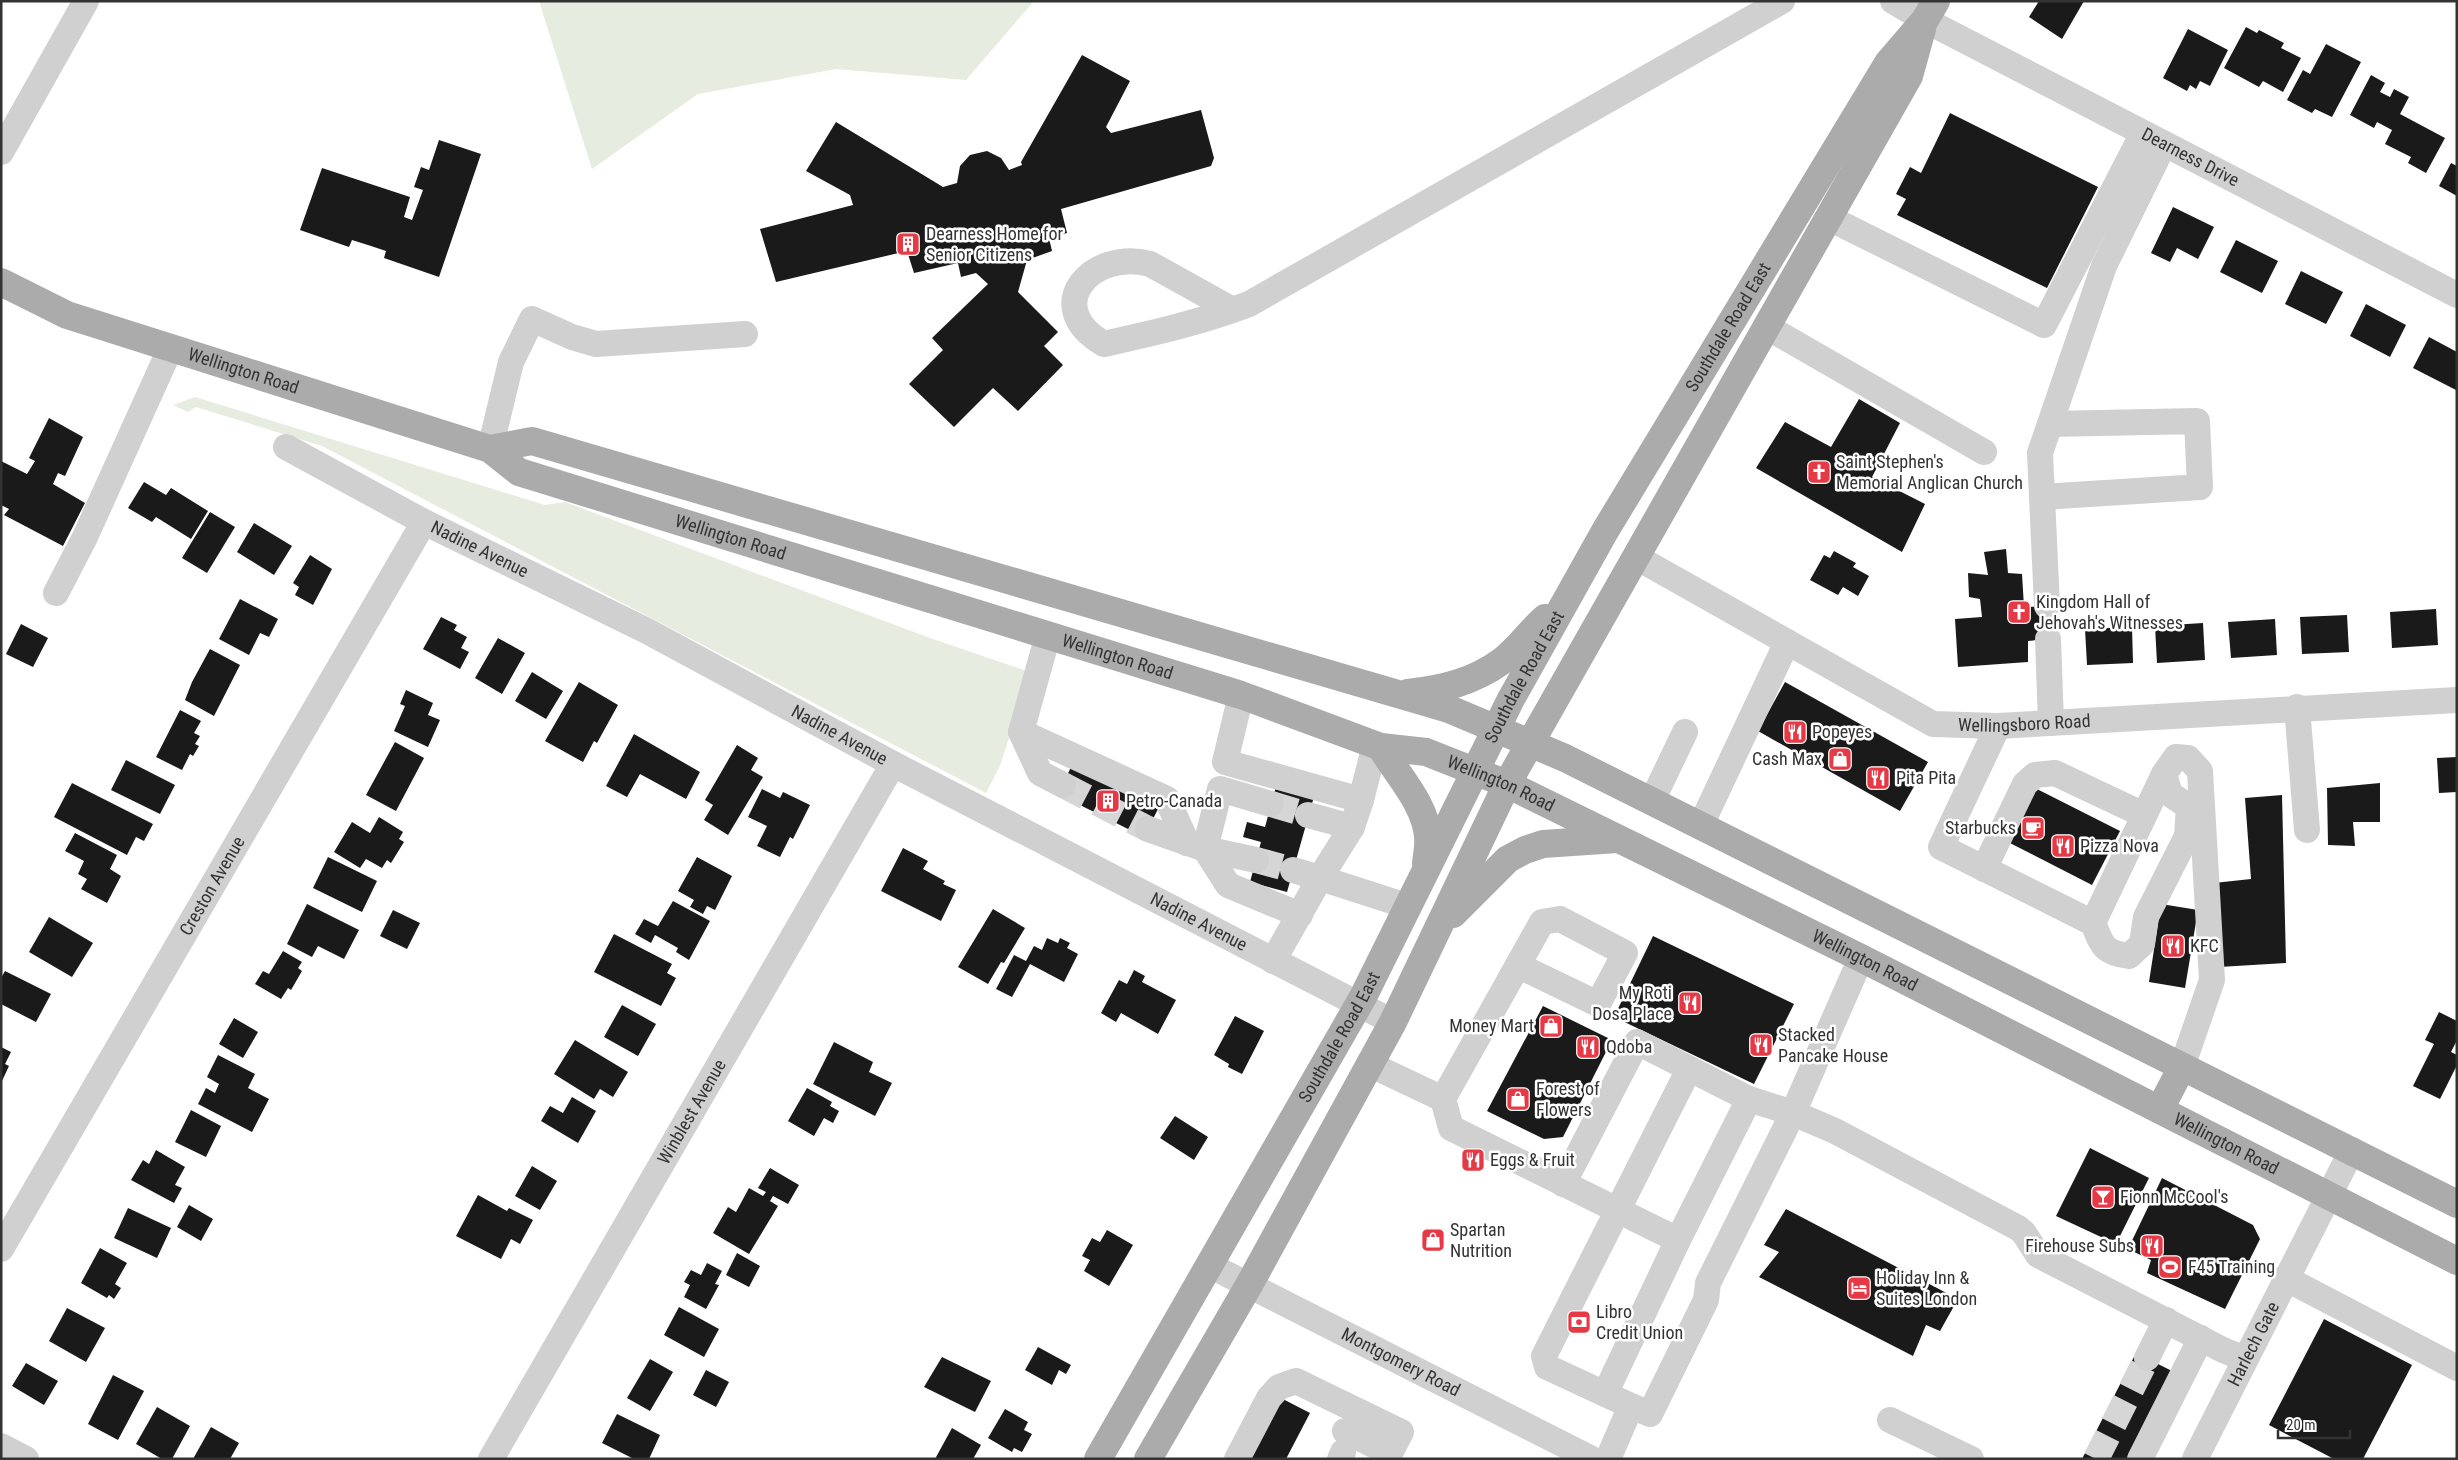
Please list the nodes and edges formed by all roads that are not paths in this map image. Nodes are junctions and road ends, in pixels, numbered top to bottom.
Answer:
1 (86, 1) edge
2 (1782, 1) edge
3 (1893, 1) edge
4 (1930, 11) edge
5 (2154, 138) junction
6 (1, 152) edge
7 (1828, 218) junction
8 (1, 282) edge
9 (2457, 295) edge
10 (1233, 310) junction
11 (1767, 327) junction
12 (745, 334) dead end
13 (170, 349) junction
14 (2050, 424) junction
15 (286, 447) dead end
16 (490, 449) junction
17 (1984, 452) dead end
18 (2042, 497) junction
19 (424, 522) junction
20 (1636, 557) junction
21 (56, 593) dead end
22 (1568, 597) junction
23 (2047, 606) dead end
24 (1048, 636) junction
25 (2048, 639) dead end
26 (1787, 642) junction
27 (1397, 694) junction
28 (1240, 695) junction
29 (2457, 700) edge
30 (2298, 707) junction
31 (2051, 723) junction
32 (1998, 726) junction
33 (1496, 728) junction
34 (1021, 732) junction
35 (1685, 732) dead end
36 (1530, 744) junction
37 (1378, 746) junction
38 (1225, 762) junction
39 (892, 764) junction
40 (1474, 772) junction
41 (2164, 774) junction
42 (1507, 784) junction
43 (1062, 785) tunnel mouth
44 (1220, 789) junction
45 (1361, 800) junction
46 (1652, 801) junction
47 (1271, 804) tunnel mouth
48 (1308, 815) tunnel mouth
49 (2144, 815) junction
50 (1701, 825) junction
51 (1352, 828) junction
52 (1148, 829) tunnel mouth
53 (2307, 830) dead end
54 (1618, 839) junction
55 (1196, 846) junction
56 (1256, 860) tunnel mouth
57 (1426, 869) junction
58 (1984, 869) junction
59 (1293, 870) tunnel mouth
60 (1320, 878) junction
61 (1407, 906) junction
62 (1300, 915) junction
63 (2093, 923) junction
64 (1437, 931) junction
65 (1862, 958) junction
66 (1273, 961) junction
67 (1519, 966) dead end
68 (1358, 1004) junction
69 (1393, 1022) junction
70 (1369, 1064) junction
71 (2182, 1068) junction
72 (1689, 1069) junction
73 (1443, 1099) junction
74 (1748, 1099) junction
75 (2160, 1109) junction
76 (1793, 1113) junction
77 (2352, 1150) junction
78 (1564, 1184) junction
79 (2327, 1196) junction
80 (2457, 1204) edge
81 (1618, 1211) junction
82 (1678, 1240) junction
83 (1, 1249) edge
84 (2457, 1261) edge
85 (1209, 1265) junction
86 (2285, 1278) junction
87 (1249, 1286) junction
88 (2166, 1320) junction
89 (2201, 1338) junction
90 (2147, 1358) tunnel mouth
91 (2245, 1359) junction
92 (2457, 1368) edge
93 (1605, 1394) junction
94 (1632, 1406) junction
95 (1890, 1420) dead end
96 (1, 1446) edge
97 (1343, 1447) edge
98 (1389, 1456) edge
99 (26, 1459) edge
100 (491, 1459) edge
101 (1098, 1459) edge
102 (1148, 1459) edge
103 (1237, 1459) edge
104 (1592, 1459) edge
105 (1608, 1459) edge
106 (1971, 1459) edge
107 (2140, 1459) edge
108 (2195, 1459) edge

1 - 6 street
2 - 10 street
3 - 4 street, Dearness Drive
4 - 5 street, Dearness Drive
4 - 7 main road, Southdale Road East
4 - 22 main road, Southdale Road East
5 - 7 street
5 - 9 street, Dearness Drive
5 - 14 street
7 - 11 main road, Southdale Road East
8 - 13 main road, Wellington Road
10 - 10 street
11 - 17 street
11 - 20 main road, Southdale Road East
12 - 16 street
13 - 16 main road, Wellington Road
13 - 21 street
14 - 18 street
14 - 18 street
15 - 19 street, Nadine Avenue
16 - 24 main road, Wellington Road
16 - 27 main road, Wellington Road
18 - 23 street
19 - 39 street, Nadine Avenue
19 - 83 street, Creston Avenue
20 - 26 street, Wellingsboro Road
20 - 36 main road, Southdale Road East
22 - 27 main road
22 - 33 main road, Southdale Road East
24 - 28 main road, Wellington Road
24 - 34 street
25 - 31 street
26 - 32 street, Wellingsboro Road
26 - 50 street
27 - 33 main road, Wellington Road
28 - 37 main road, Wellington Road
28 - 38 street
29 - 30 street, Wellingsboro Road
30 - 31 street, Wellingsboro Road
30 - 53 street
31 - 32 street, Wellingsboro Road
32 - 58 street
33 - 36 main road, Wellington Road
33 - 40 main road, Southdale Road East
34 - 43 street
34 - 55 street
35 - 46 street
36 - 42 main road, Southdale Road East
36 - 46 main road, Wellington Road
37 - 40 main road, Wellington Road
37 - 45 street
37 - 57 main road
38 - 44 street
38 - 45 street
39 - 66 street, Nadine Avenue
39 - 100 street, Winblest Avenue
40 - 42 main road, Wellington Road
40 - 57 main road, Southdale Road East
41 - 49 street
41 - 63 street
41 - 71 street
42 - 54 main road, Wellington Road
42 - 64 main road, Southdale Road East
44 - 47 street
44 - 55 street
45 - 51 street
46 - 50 main road, Wellington Road
48 - 51 street
49 - 58 street
49 - 63 street
50 - 71 main road, Wellington Road
51 - 60 street
52 - 55 street
54 - 64 main road
54 - 65 main road, Wellington Road
55 - 56 street
55 - 62 street
57 - 61 main road, Southdale Road East
58 - 63 street
59 - 60 street
60 - 61 street
60 - 62 street
61 - 68 main road, Southdale Road East
62 - 66 street
64 - 69 main road, Southdale Road East
65 - 75 main road, Wellington Road
65 - 76 street
66 - 68 street, Nadine Avenue
67 - 73 street
68 - 69 street, Nadine Avenue
68 - 85 main road, Southdale Road East
69 - 70 main road, Southdale Road East
70 - 73 street
70 - 87 main road, Southdale Road East
71 - 75 main road
71 - 77 main road, Wellington Road
72 - 74 street
72 - 78 street
72 - 81 street
73 - 78 street
74 - 76 street
74 - 82 street
75 - 79 main road, Wellington Road
76 - 88 street
76 - 94 street
77 - 79 street, Harlech Gate
77 - 80 main road, Wellington Road
78 - 81 street
79 - 84 main road, Wellington Road
79 - 86 street, Harlech Gate
81 - 82 street
81 - 93 street
82 - 93 street
85 - 87 street, Montgomery Road
85 - 101 main road, Southdale Road East
86 - 91 street, Harlech Gate
86 - 92 street
87 - 102 main road, Southdale Road East
87 - 104 street, Montgomery Road
88 - 89 street
88 - 90 street
89 - 91 street
89 - 107 street
91 - 108 street, Harlech Gate
93 - 94 street
94 - 105 street
95 - 106 street
96 - 99 street
97 - 98 street
98 - 103 street

